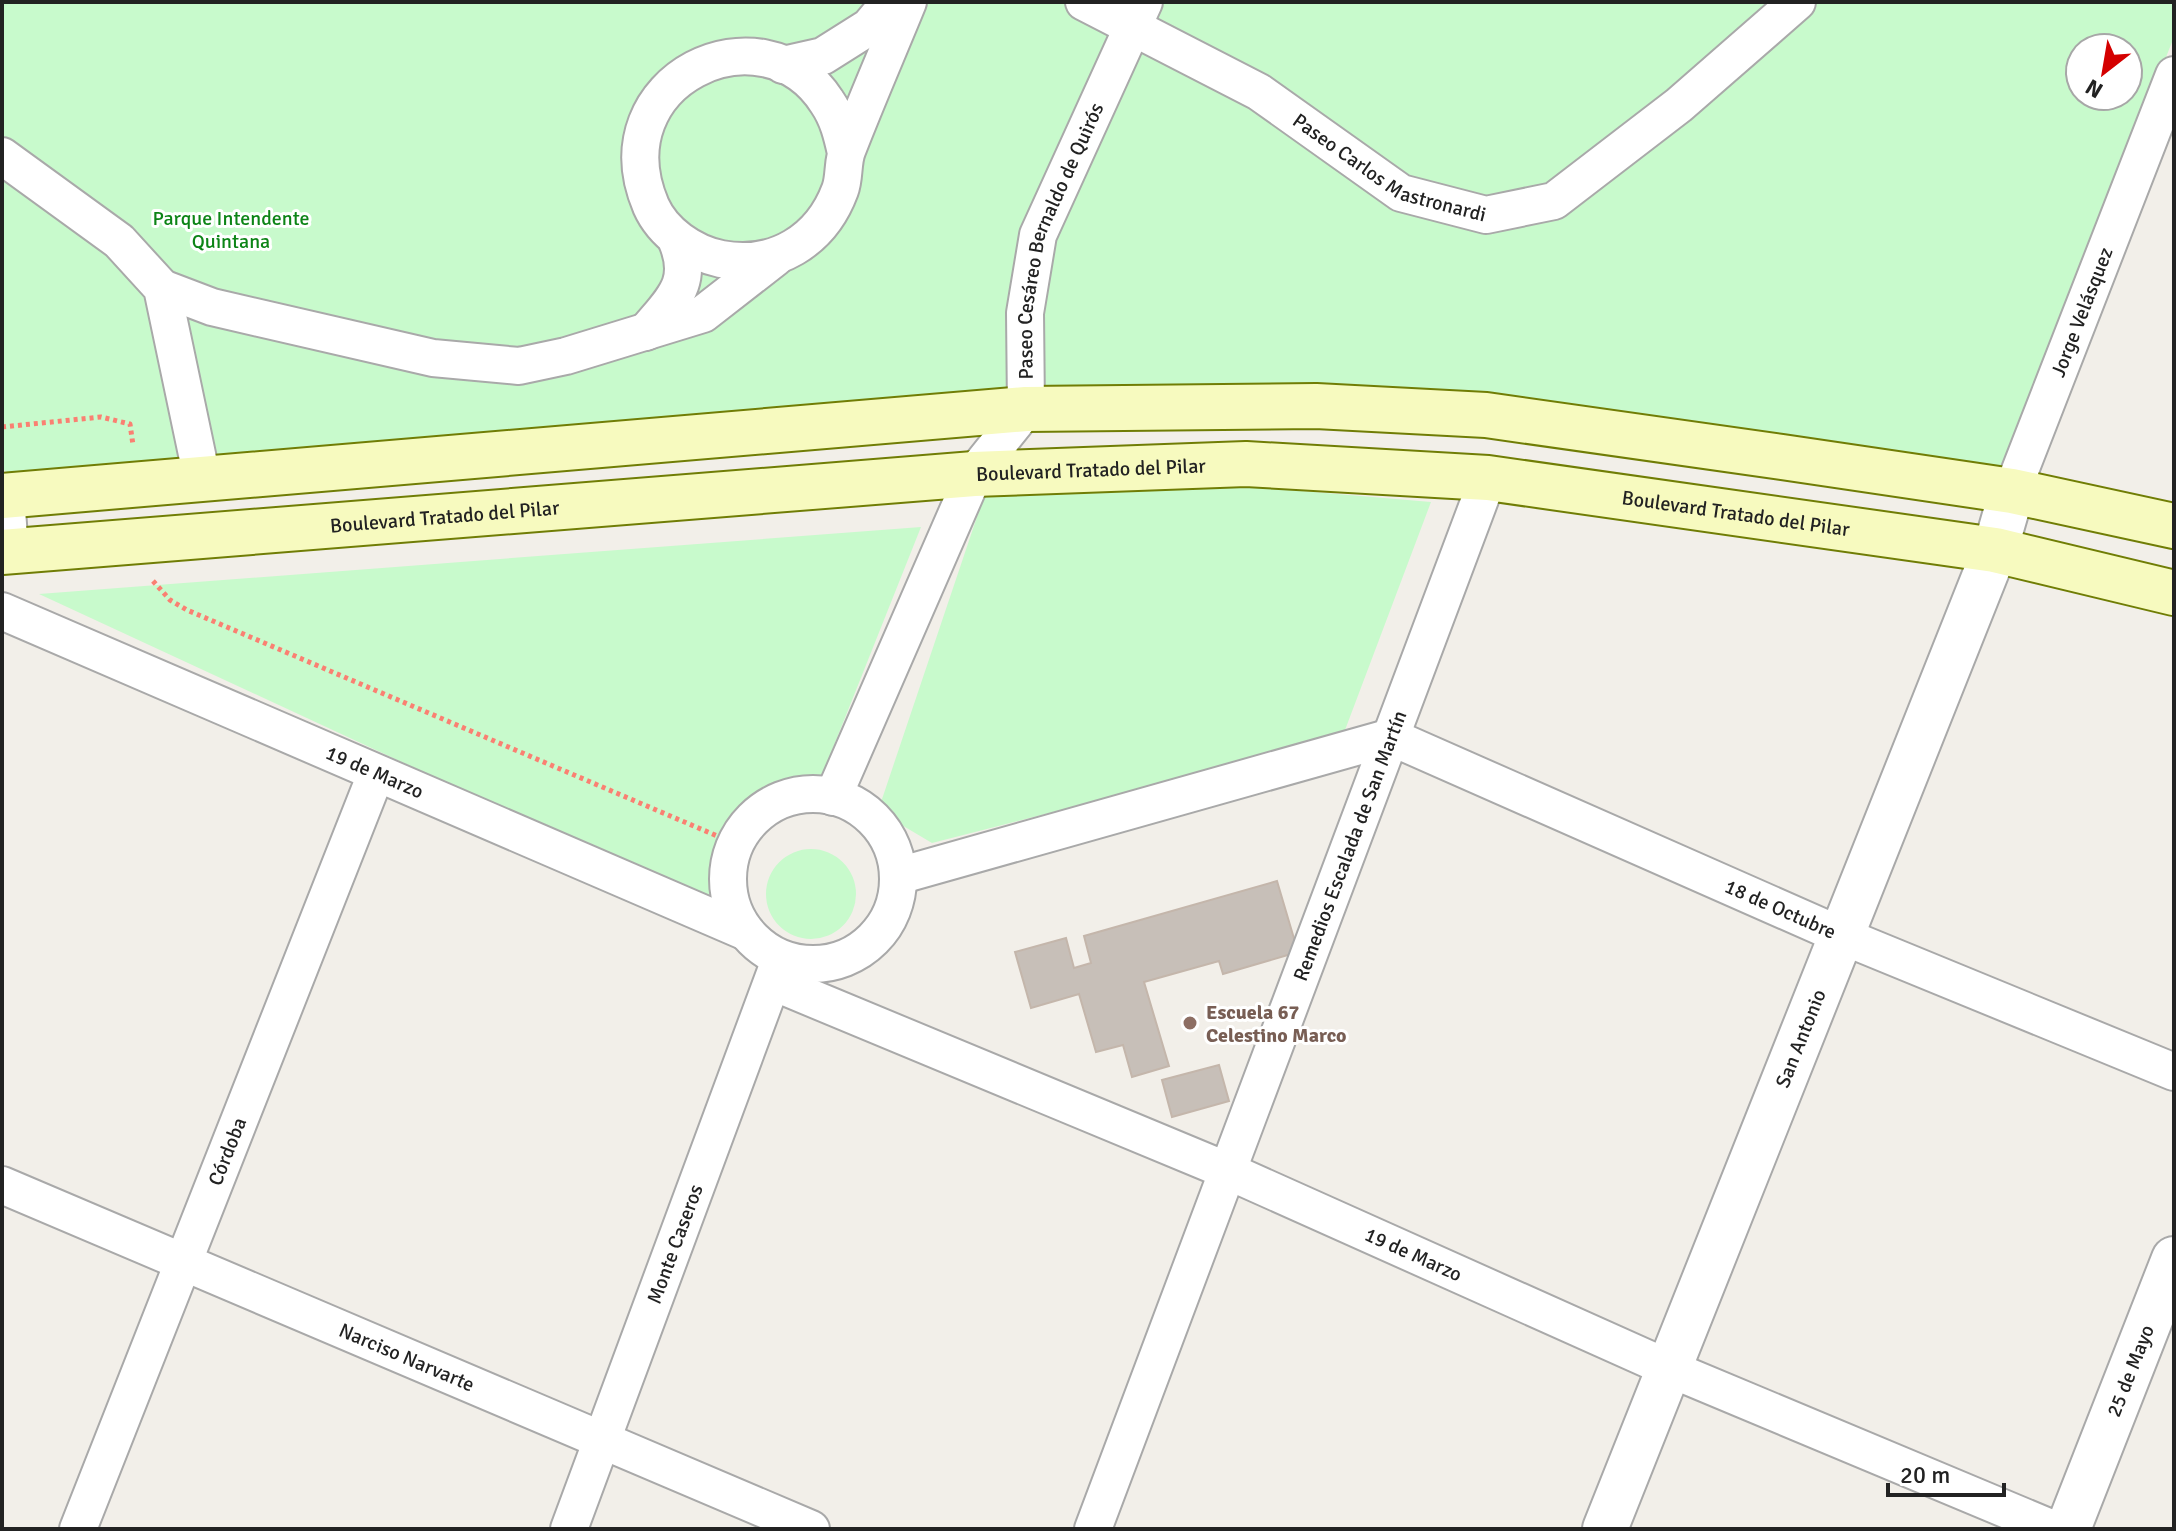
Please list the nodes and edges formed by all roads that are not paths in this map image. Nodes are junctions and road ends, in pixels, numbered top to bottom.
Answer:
1 (890, 2) edge
2 (908, 2) edge
3 (1084, 2) edge
4 (1797, 2) edge
5 (1138, 14) edge
6 (783, 65) junction
7 (2174, 75) edge
8 (846, 153) junction
9 (2, 156) edge
10 (676, 239) junction
11 (775, 258) junction
12 (162, 288) junction
13 (646, 332) junction
14 (1026, 409) junction
15 (974, 474) junction
16 (202, 478) junction
17 (1488, 478) junction
18 (2012, 491) junction
19 (3, 495) edge
20 (2174, 526) edge
21 (210, 536) junction
22 (1995, 550) junction
23 (6, 552) edge
24 (2174, 593) edge
25 (2, 611) edge
26 (1391, 737) junction
27 (376, 774) junction
28 (833, 797) junction
29 (898, 876) junction
30 (746, 932) junction
31 (1840, 935) junction
32 (776, 970) junction
33 (2174, 1072) edge
34 (1228, 1171) junction
35 (2, 1185) edge
36 (2174, 1259) edge
37 (184, 1261) junction
38 (1668, 1368) junction
39 (603, 1440) junction
40 (78, 1529) edge
41 (569, 1529) edge
42 (811, 1529) edge
43 (1093, 1529) edge
44 (1605, 1529) edge
45 (2053, 1529) edge
46 (2068, 1529) edge

1 - 6 street
2 - 8 street
3 - 5 street, Paseo Carlos Mastronardi
4 - 5 street, Paseo Carlos Mastronardi
5 - 14 street, Paseo Cesáreo Bernaldo de Quirós
6 - 8 street
6 - 10 street
7 - 18 street, Jorge Velásquez
8 - 11 street
9 - 12 street
10 - 11 street
10 - 13 street
11 - 13 street
12 - 13 street
12 - 16 street
14 - 15 street, Paseo Cesáreo Bernaldo de Quirós
14 - 16 main road
14 - 18 main road
15 - 17 main road, Boulevard Tratado del Pilar
15 - 21 main road, Boulevard Tratado del Pilar
15 - 28 street, Paseo Cesáreo Bernaldo de Quirós
16 - 19 main road
16 - 21 main road
17 - 22 main road, Boulevard Tratado del Pilar
17 - 26 street, Remedios Escalada de San Martín
18 - 20 main road
18 - 22 street, Jorge Velásquez
19 - 23 street
21 - 23 main road, Boulevard Tratado del Pilar
22 - 24 main road, Boulevard Tratado del Pilar
22 - 31 street, San Antonio
25 - 27 street, 19 de Marzo
26 - 29 street
26 - 31 street, 18 de Octubre
26 - 34 street, Remedios Escalada de San Martín
27 - 30 street, 19 de Marzo
27 - 37 street, Córdoba
28 - 29 street
28 - 30 street
29 - 32 street
30 - 32 street
31 - 33 street, 18 de Octubre
31 - 38 street, San Antonio
32 - 34 street, 19 de Marzo
32 - 39 street, Monte Caseros
34 - 38 street, 19 de Marzo
34 - 43 street, Remedios Escalada de San Martín
35 - 37 street, Narciso Narvarte
36 - 46 street, 25 de Mayo
37 - 39 street, Narciso Narvarte
37 - 40 street, Córdoba
38 - 44 street, San Antonio
38 - 45 street, 19 de Marzo
39 - 41 street, Monte Caseros
39 - 42 street, Narciso Narvarte

